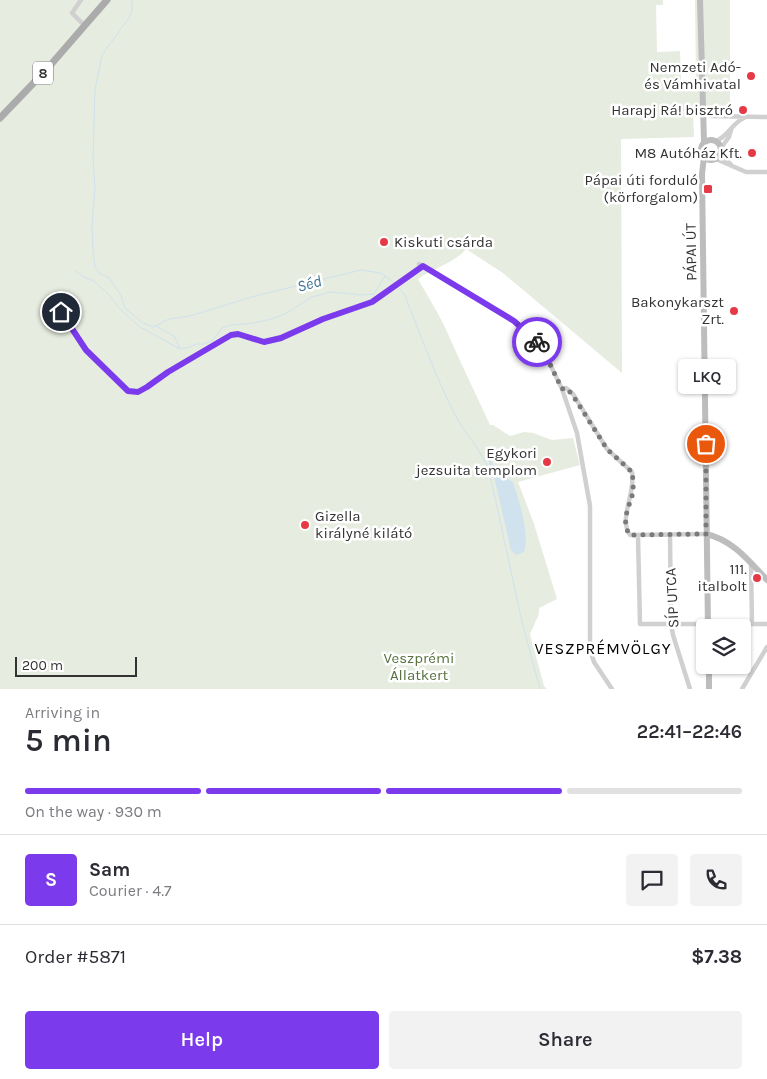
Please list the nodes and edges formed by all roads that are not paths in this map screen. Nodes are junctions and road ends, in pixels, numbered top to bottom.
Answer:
1 (81, 0) edge
2 (106, 0) edge
3 (700, 0) edge
4 (85, 26) junction
5 (702, 114) junction
6 (711, 116) dead end
7 (745, 117) junction
8 (767, 117) edge
9 (0, 118) edge
10 (732, 129) junction
11 (714, 140) junction
12 (704, 142) junction
13 (717, 155) junction
14 (704, 157) junction
15 (767, 172) edge
16 (702, 181) junction
17 (56, 306) dead end
18 (562, 389) junction
19 (706, 534) junction
20 (670, 535) junction
21 (638, 536) junction
22 (751, 562) junction
23 (767, 580) edge
24 (708, 619) edge
25 (671, 624) junction
26 (752, 624) joint
27 (767, 624) edge
28 (696, 625) edge
29 (767, 647) edge
30 (709, 674) edge
31 (612, 689) edge
32 (690, 689) edge
33 (709, 689) edge
34 (742, 689) edge

1 - 4 street
2 - 4 main road, 8
3 - 5 main road
4 - 9 main road, 8
5 - 11 main road
5 - 12 main road
6 - 7 street
7 - 8 street
7 - 10 street
10 - 11 street
10 - 13 street
11 - 12 main road
11 - 13 main road
12 - 14 main road, PÁPAI ÚT
13 - 14 main road
13 - 15 street
13 - 16 main road, PÁPAI ÚT
14 - 16 main road, PÁPAI ÚT
16 - 19 main road, PÁPAI ÚT
17 - 18 street
18 - 21 street
18 - 31 street
19 - 20 street
19 - 22 main road
19 - 24 main road, PÁPAI ÚT
20 - 21 street
20 - 25 street, SÍP UTCA
21 - 25 street
22 - 23 main road
22 - 26 street
25 - 28 street
25 - 32 street, SÍP UTCA
26 - 27 street
29 - 34 street
30 - 33 main road

